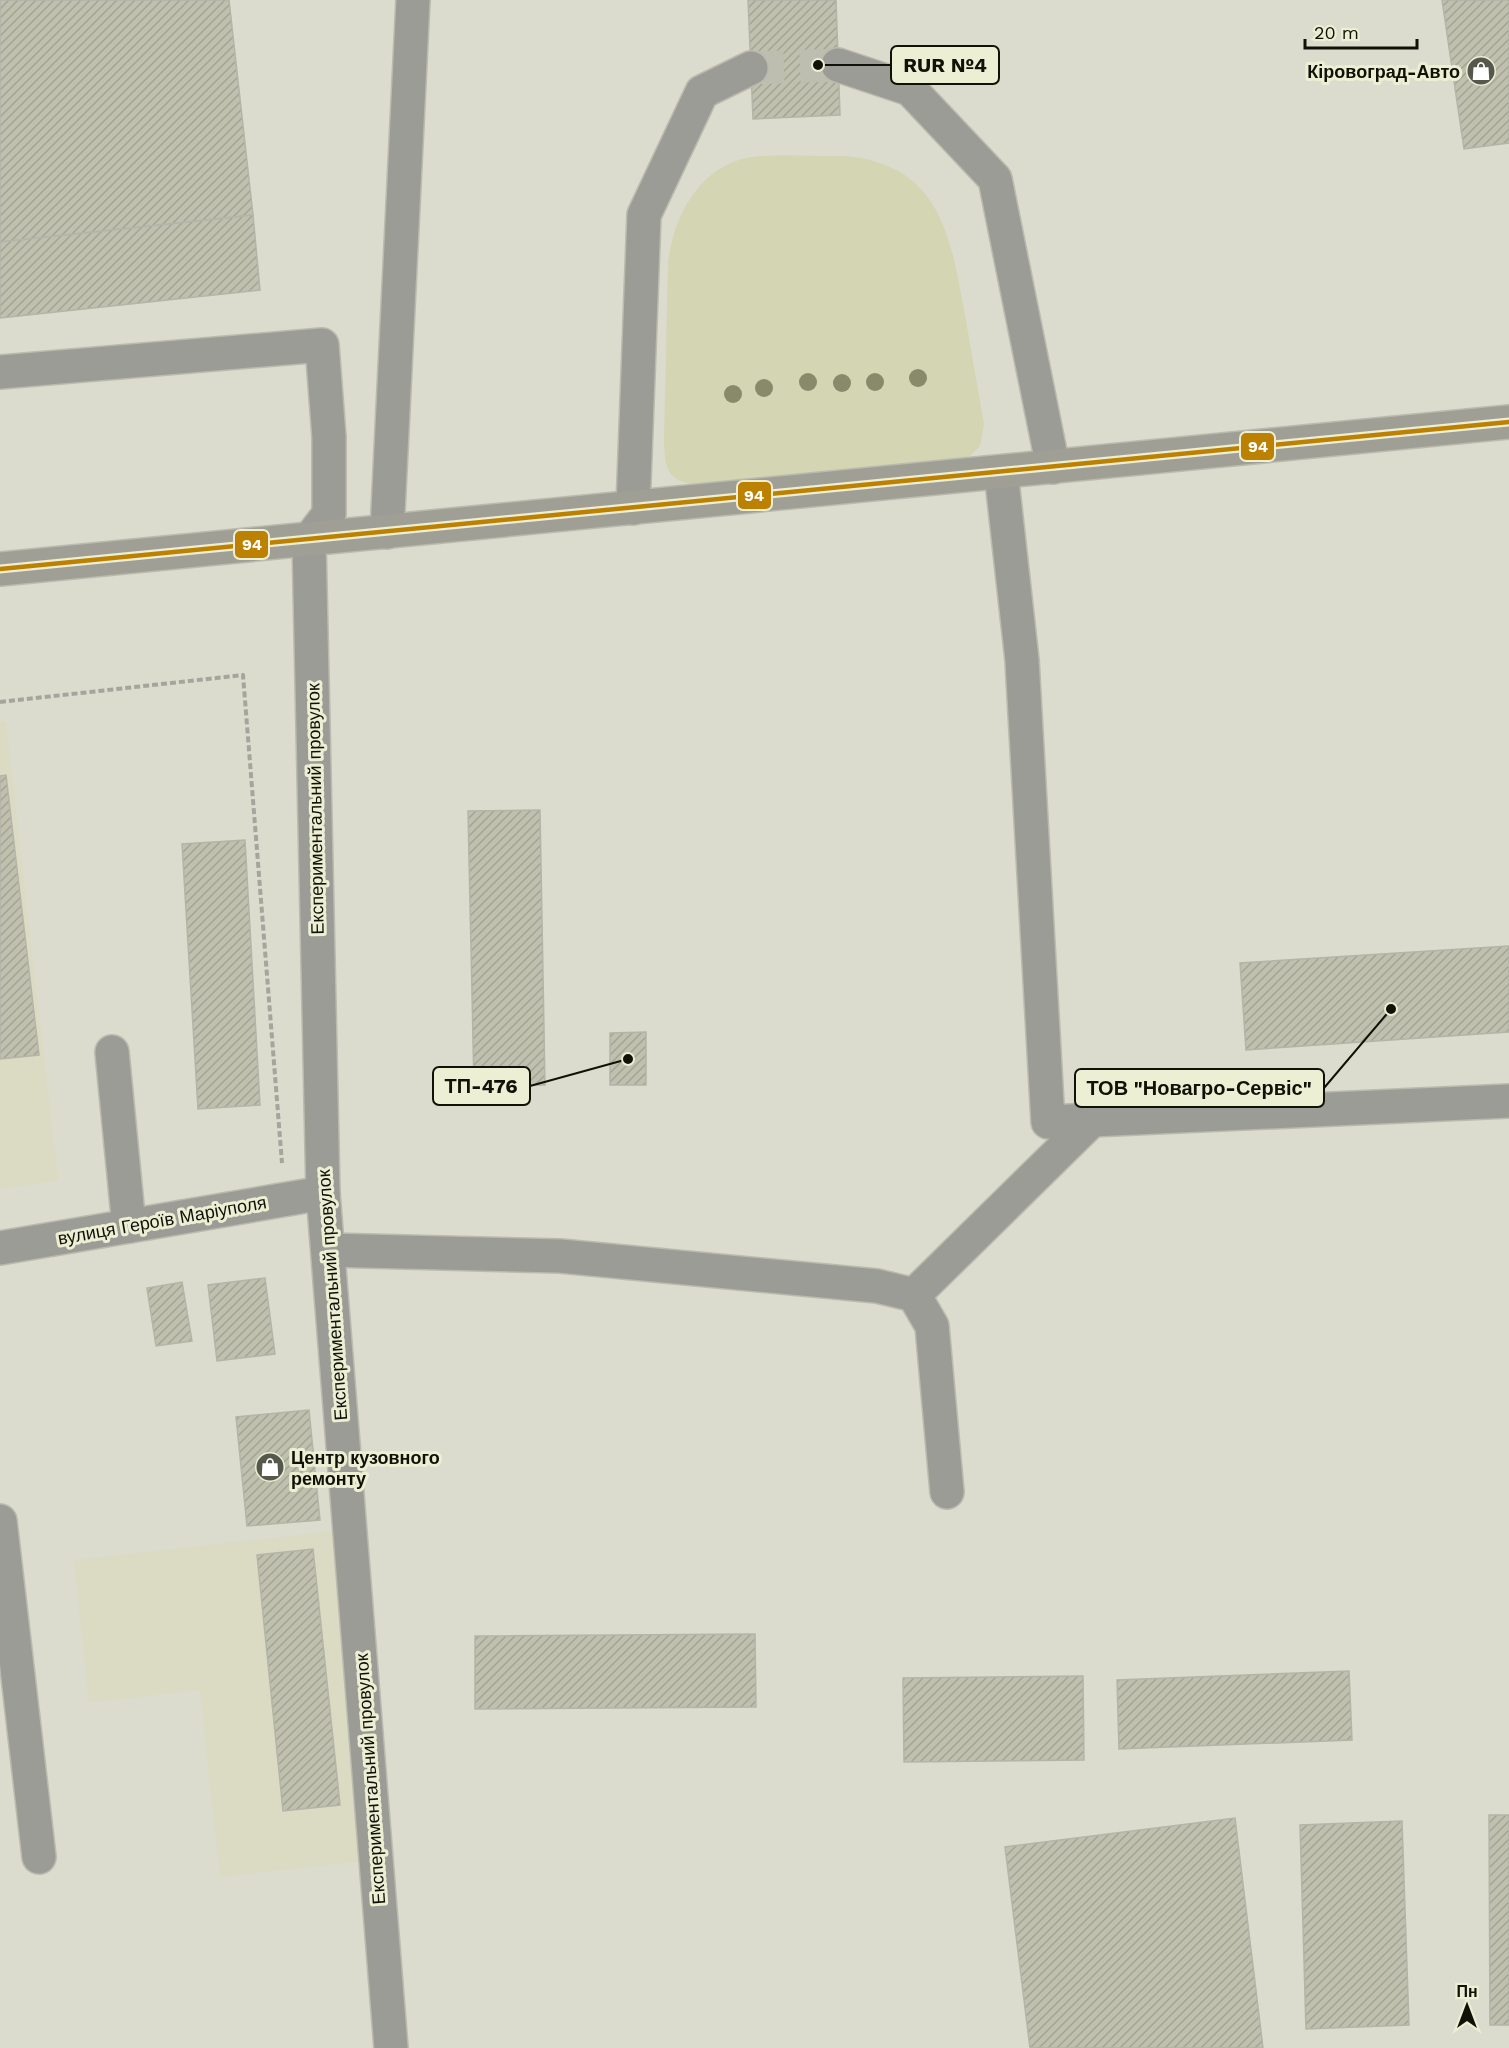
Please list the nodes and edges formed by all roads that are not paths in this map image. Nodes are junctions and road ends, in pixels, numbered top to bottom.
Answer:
1 (413, 0) edge
2 (838, 64) tunnel mouth
3 (751, 68) tunnel mouth
4 (0, 372) edge
5 (1509, 422) edge
6 (1053, 467) junction
7 (1001, 472) junction
8 (633, 508) junction
9 (387, 532) junction
10 (309, 540) junction
11 (0, 569) edge
12 (112, 1052) dead end
13 (1509, 1101) edge
14 (1092, 1120) junction
15 (323, 1193) junction
16 (129, 1226) junction
17 (0, 1248) edge
18 (328, 1250) junction
19 (914, 1295) junction
20 (947, 1492) dead end
21 (0, 1521) edge
22 (39, 1857) dead end
23 (391, 2048) edge

1 - 9 street
2 - 6 street
3 - 8 street
4 - 10 street
5 - 6 main road
6 - 7 main road
7 - 8 main road
7 - 14 street
8 - 9 main road
9 - 10 main road
10 - 11 main road
10 - 15 street, Експериментальний провулок
12 - 16 street
13 - 14 street
14 - 19 street
15 - 16 street, вулиця Героїв Маріуполя
15 - 18 street, Експериментальний провулок
16 - 17 street, вулиця Героїв Маріуполя
18 - 19 street
18 - 23 street, Експериментальний провулок
19 - 20 street
21 - 22 street

